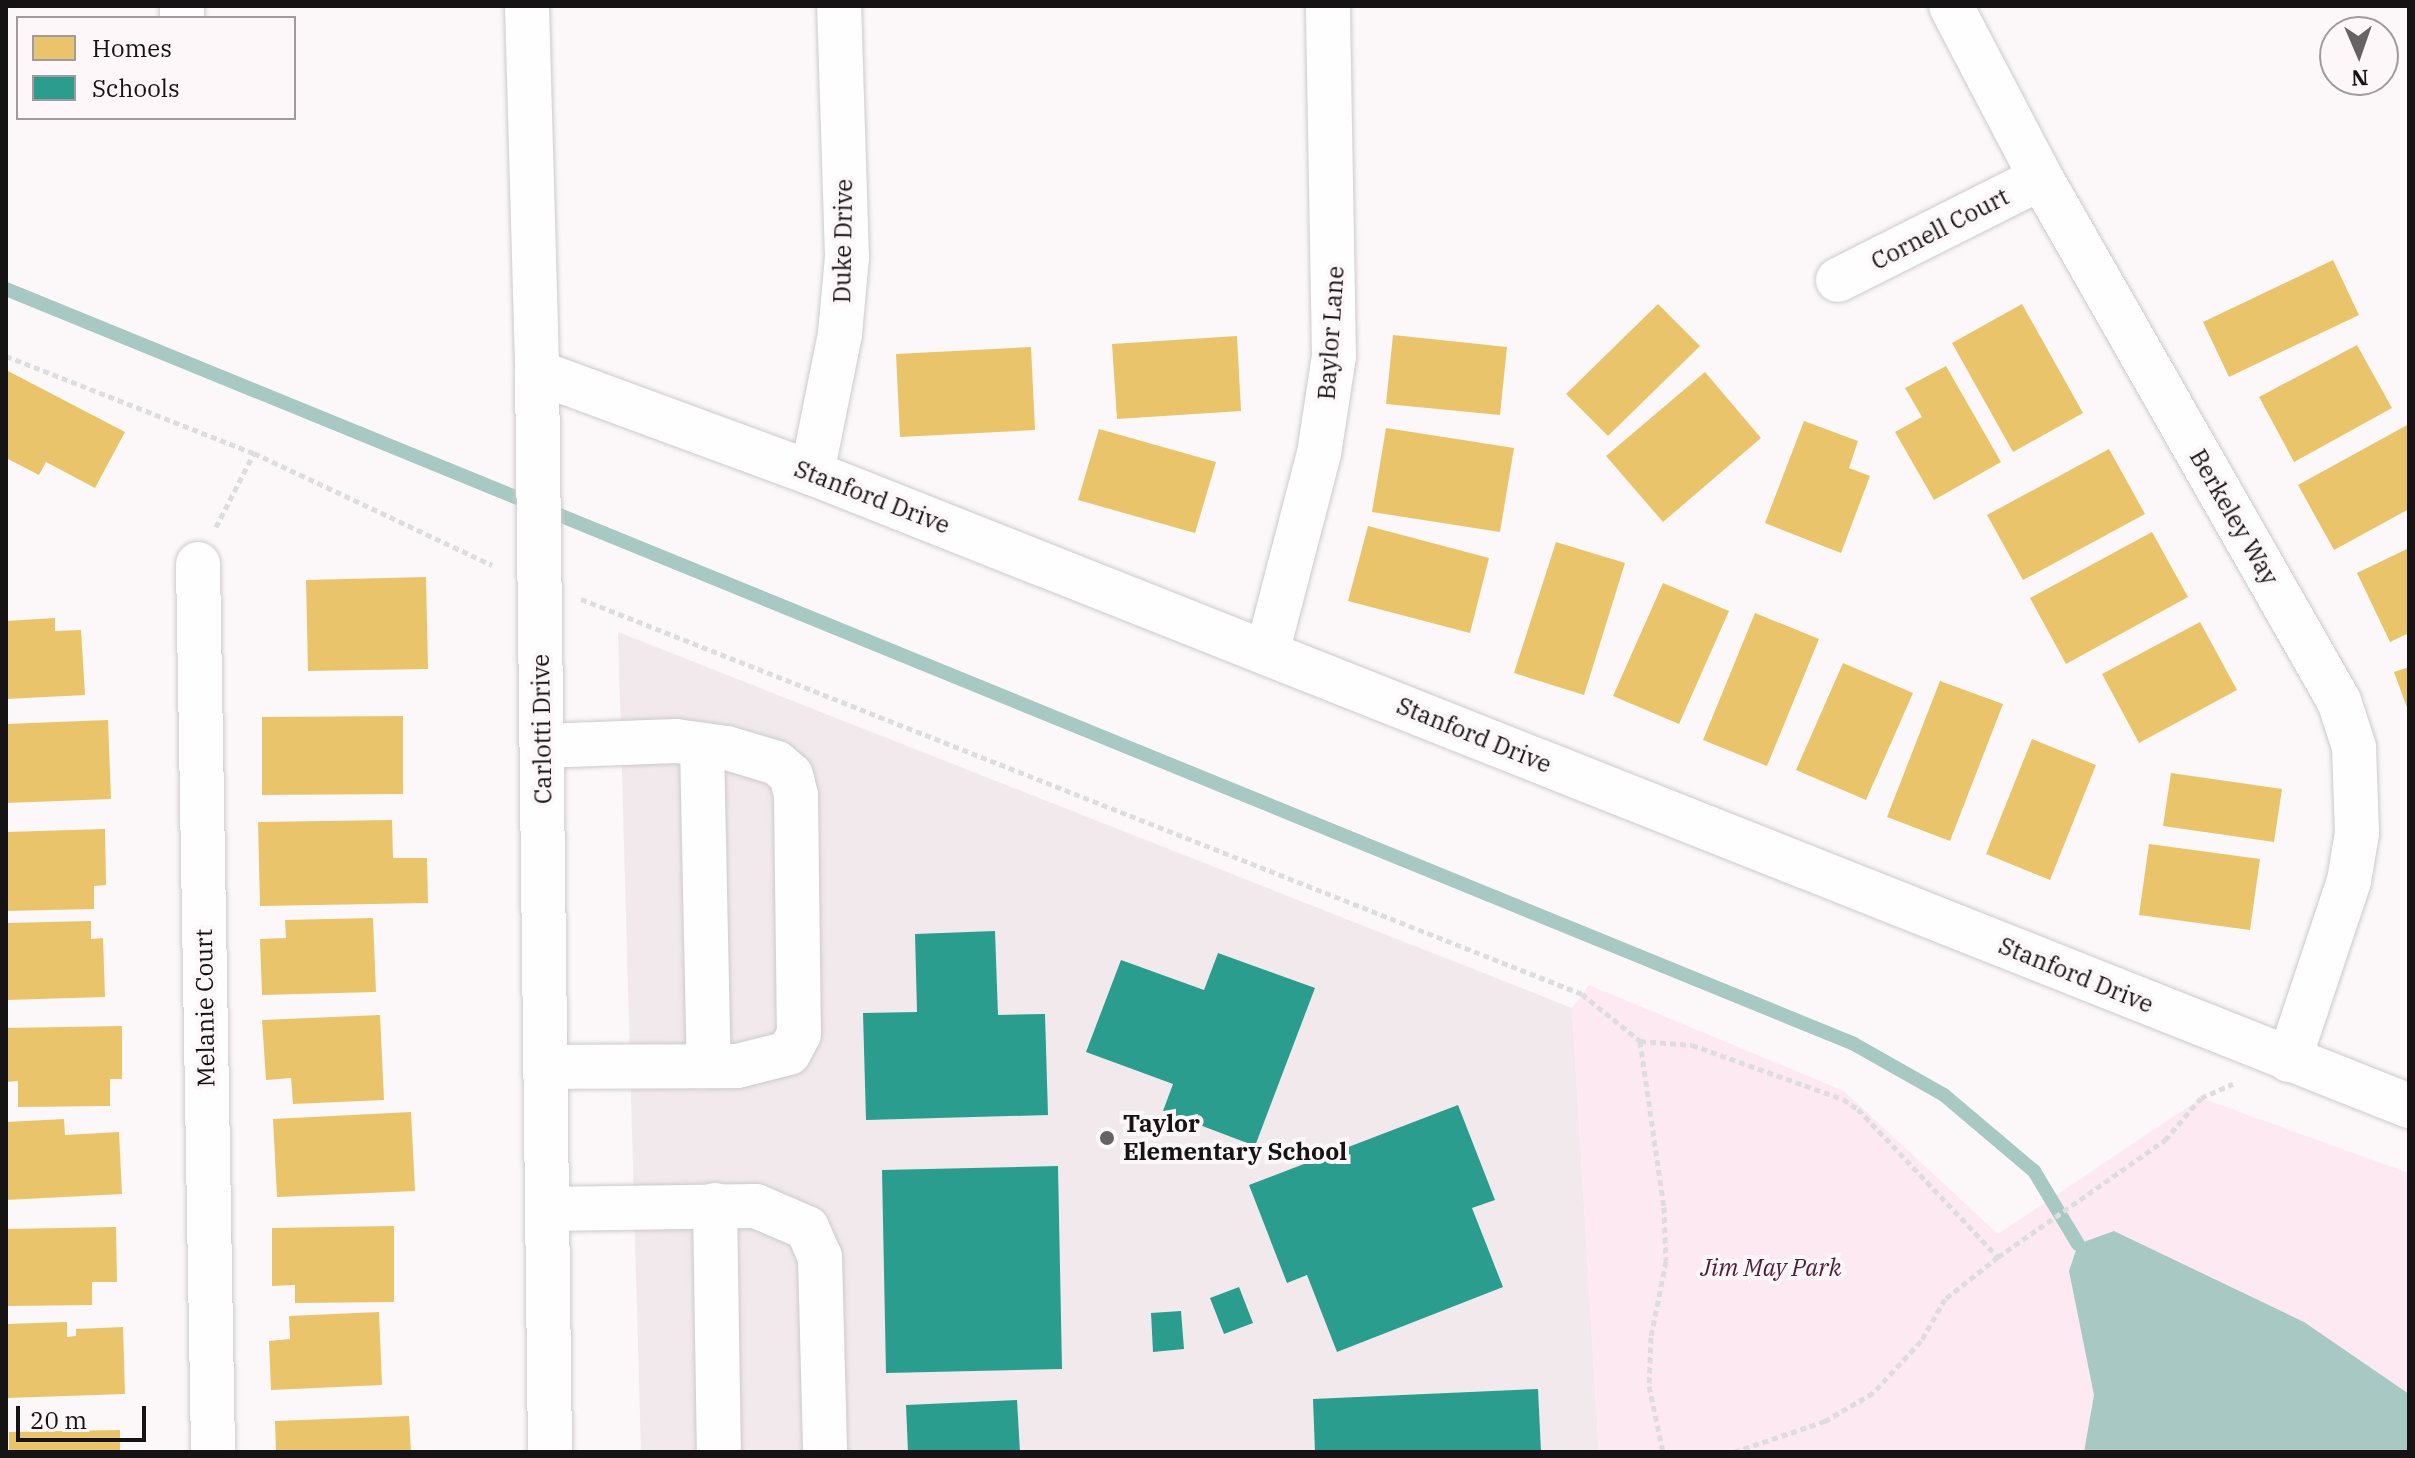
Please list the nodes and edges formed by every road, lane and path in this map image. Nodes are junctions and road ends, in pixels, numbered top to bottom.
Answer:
1 (527, 6) edge
2 (839, 6) edge
3 (1328, 6) edge
4 (1951, 6) edge
5 (2041, 178) junction
6 (1838, 280) dead end
7 (6, 356) edge
8 (537, 372) junction
9 (254, 453) junction
10 (812, 473) junction
11 (198, 564) joint
12 (492, 565) dead end
13 (581, 599) dead end
14 (1267, 653) junction
15 (702, 745) junction
16 (542, 746) junction
17 (1640, 1041) junction
18 (2289, 1060) junction
19 (709, 1066) junction
20 (546, 1067) junction
21 (2409, 1106) edge
22 (715, 1205) junction
23 (547, 1209) junction
24 (1998, 1257) junction
25 (213, 1452) edge
26 (550, 1452) edge
27 (719, 1452) edge
28 (825, 1452) edge
29 (1663, 1452) edge
30 (1734, 1452) edge

1 - 8 street, Carlotti Drive
2 - 10 street, Duke Drive
3 - 14 street, Baylor Lane
4 - 5 street, Berkeley Way
5 - 6 street, Cornell Court
5 - 18 street, Berkeley Way
7 - 9 path
8 - 10 street, Stanford Drive
8 - 16 street, Carlotti Drive
9 - 11 path
9 - 12 path
10 - 14 street, Stanford Drive
11 - 25 street, Melanie Court
13 - 17 path
14 - 18 street, Stanford Drive
15 - 16 street
15 - 19 street
15 - 19 street
16 - 20 street, Carlotti Drive
17 - 24 path
17 - 29 path
18 - 21 street, Stanford Drive
18 - 24 path
19 - 20 street
20 - 23 street, Carlotti Drive
22 - 23 street
22 - 27 street
22 - 28 street
23 - 26 street, Carlotti Drive
24 - 30 path

